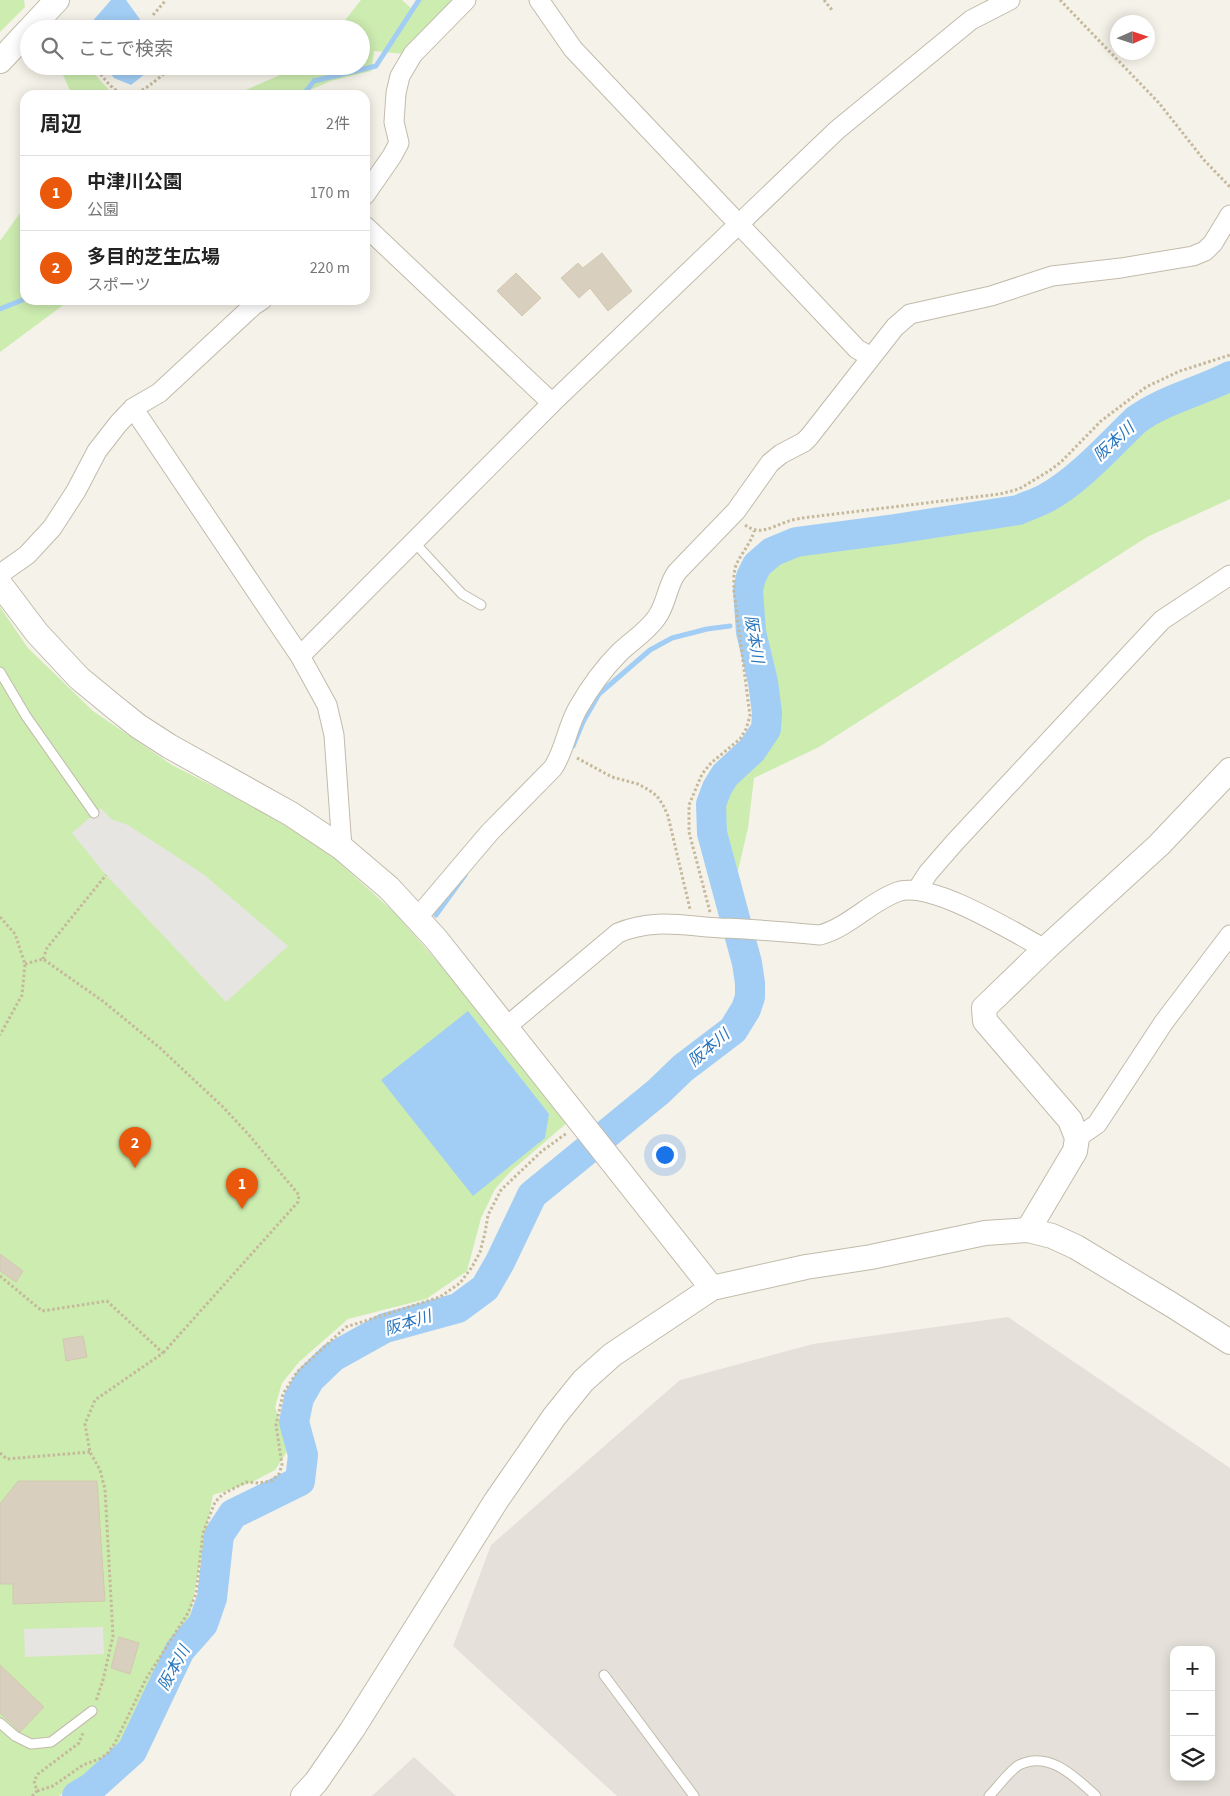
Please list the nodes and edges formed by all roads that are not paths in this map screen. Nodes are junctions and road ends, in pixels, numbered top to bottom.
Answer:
1 (57, 0) edge
2 (466, 0) edge
3 (539, 0) edge
4 (1010, 0) edge
5 (38, 20) edge
6 (20, 40) edge
7 (0, 61) edge
8 (370, 187) edge
9 (1230, 215) edge
10 (739, 225) junction
11 (370, 231) edge
12 (254, 305) edge
13 (871, 357) junction
14 (552, 403) junction
15 (133, 408) junction
16 (414, 542) junction
17 (0, 574) edge
18 (1230, 575) edge
19 (0, 584) edge
20 (481, 605) dead end
21 (300, 656) junction
22 (0, 672) edge
23 (1230, 770) edge
24 (94, 814) dead end
25 (342, 848) junction
26 (918, 890) junction
27 (416, 918) junction
28 (1230, 935) edge
29 (1045, 949) junction
30 (506, 1027) junction
31 (1077, 1138) junction
32 (1028, 1230) junction
33 (712, 1288) junction
34 (1230, 1342) edge
35 (604, 1675) dead end
36 (92, 1711) road end
37 (0, 1723) edge
38 (303, 1796) edge
39 (694, 1796) edge
40 (989, 1796) edge
41 (1096, 1796) edge

1 - 5 street
2 - 8 street
3 - 10 street
4 - 10 street
6 - 7 street
9 - 13 street
10 - 13 street
10 - 14 street
11 - 14 street
12 - 15 street
13 - 27 street
14 - 16 street
15 - 17 street
15 - 21 street
16 - 20 lane
16 - 21 street
18 - 26 street
19 - 25 street
21 - 25 street
22 - 24 lane
23 - 29 street
25 - 27 street
26 - 29 street
26 - 30 street
27 - 30 street
28 - 31 street
29 - 31 street
30 - 33 street
31 - 32 street
32 - 33 street
32 - 34 street
33 - 38 street
35 - 39 lane
36 - 37 lane
40 - 41 lane

